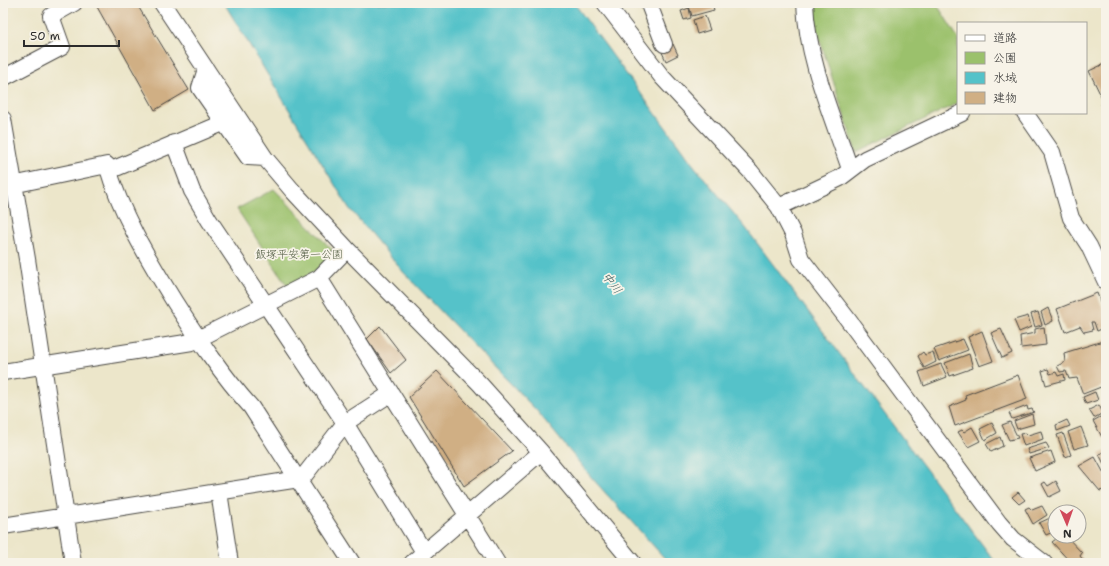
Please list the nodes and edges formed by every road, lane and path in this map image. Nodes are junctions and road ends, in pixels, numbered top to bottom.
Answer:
1 (74, 3) edge
2 (162, 3) edge
3 (605, 3) edge
4 (805, 3) edge
5 (650, 7) dead end
6 (664, 44) dead end
7 (206, 69) junction
8 (3, 78) edge
9 (960, 114) edge
10 (1026, 114) edge
11 (3, 119) edge
12 (223, 123) junction
13 (174, 143) junction
14 (266, 158) junction
15 (108, 168) junction
16 (850, 169) junction
17 (9, 186) edge
18 (780, 207) junction
19 (347, 249) junction
20 (319, 278) junction
21 (1106, 282) edge
22 (267, 305) junction
23 (199, 339) junction
24 (43, 366) junction
25 (3, 372) edge
26 (390, 394) junction
27 (345, 423) junction
28 (541, 452) junction
29 (299, 480) junction
30 (219, 492) junction
31 (466, 515) junction
32 (66, 516) junction
33 (3, 526) edge
34 (424, 552) junction
35 (73, 563) edge
36 (230, 563) edge
37 (352, 563) edge
38 (412, 563) edge
39 (497, 563) edge
40 (633, 563) edge
41 (1044, 563) edge

1 - 8 street
2 - 7 street
3 - 18 street
4 - 16 street
5 - 6 street
7 - 12 street
7 - 14 street
9 - 16 street
10 - 21 street
11 - 17 street
12 - 13 street
12 - 14 street
13 - 15 street
13 - 22 street
14 - 19 street
15 - 17 street
15 - 23 street
16 - 18 street
17 - 24 street
18 - 41 street
19 - 20 street
19 - 28 street
20 - 22 street
20 - 26 street
22 - 23 street
22 - 27 street
23 - 24 street
23 - 29 street
24 - 25 street
24 - 32 street
26 - 27 street
26 - 31 street
27 - 29 street
27 - 34 street
28 - 31 street
28 - 40 street
29 - 30 street
29 - 37 street
30 - 32 street
30 - 36 street
31 - 34 street
31 - 39 street
32 - 33 street
32 - 35 street
34 - 38 street

